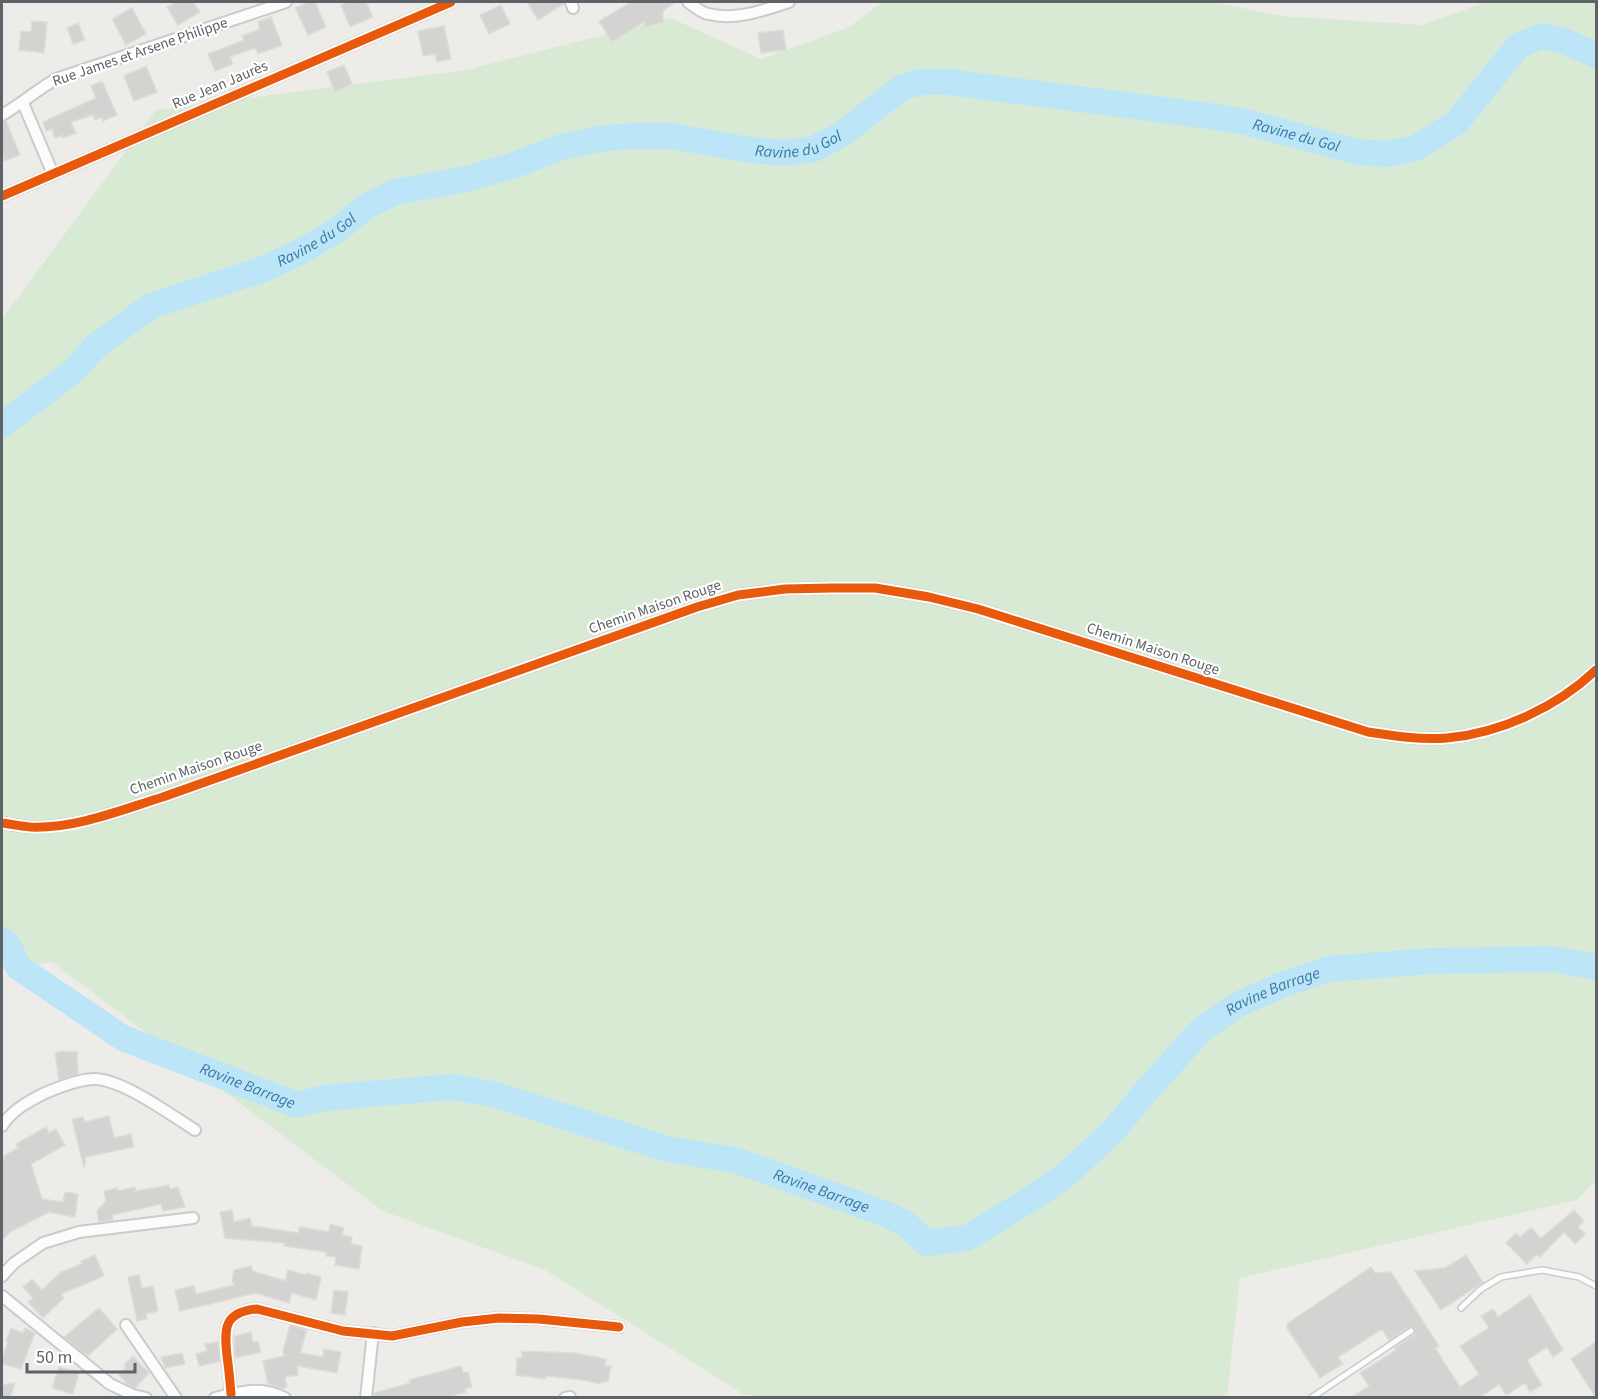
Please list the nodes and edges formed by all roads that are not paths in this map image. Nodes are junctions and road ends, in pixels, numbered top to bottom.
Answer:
1 (286, 2) edge
2 (451, 2) edge
3 (688, 2) edge
4 (789, 2) edge
5 (23, 103) junction
6 (2, 115) edge
7 (53, 174) junction
8 (2, 196) edge
9 (1596, 670) edge
10 (2, 823) edge
11 (2, 1126) edge
12 (195, 1130) dead end
13 (193, 1218) dead end
14 (2, 1276) edge
15 (1596, 1286) edge
16 (2, 1296) edge
17 (1461, 1308) dead end
18 (126, 1325) dead end
19 (619, 1327) dead end
20 (1411, 1330) dead end
21 (373, 1333) junction
22 (231, 1394) junction
23 (570, 1397) edge
24 (146, 1398) edge
25 (176, 1398) edge
26 (215, 1398) edge
27 (285, 1398) edge
28 (366, 1398) edge
29 (565, 1398) edge
30 (1311, 1398) edge

1 - 5 street, Rue James et Arsene Philippe
2 - 7 street, Rue Jean Jaurès
3 - 4 street
5 - 6 street, Rue James et Arsene Philippe
5 - 7 street
7 - 8 street, Rue Jean Jaurès
9 - 10 street, Chemin Maison Rouge
11 - 12 street
13 - 14 street
15 - 17 lane
16 - 24 street
18 - 25 street
19 - 21 street
20 - 30 lane
21 - 22 street
21 - 28 street
22 - 26 street
22 - 27 street
23 - 29 street

